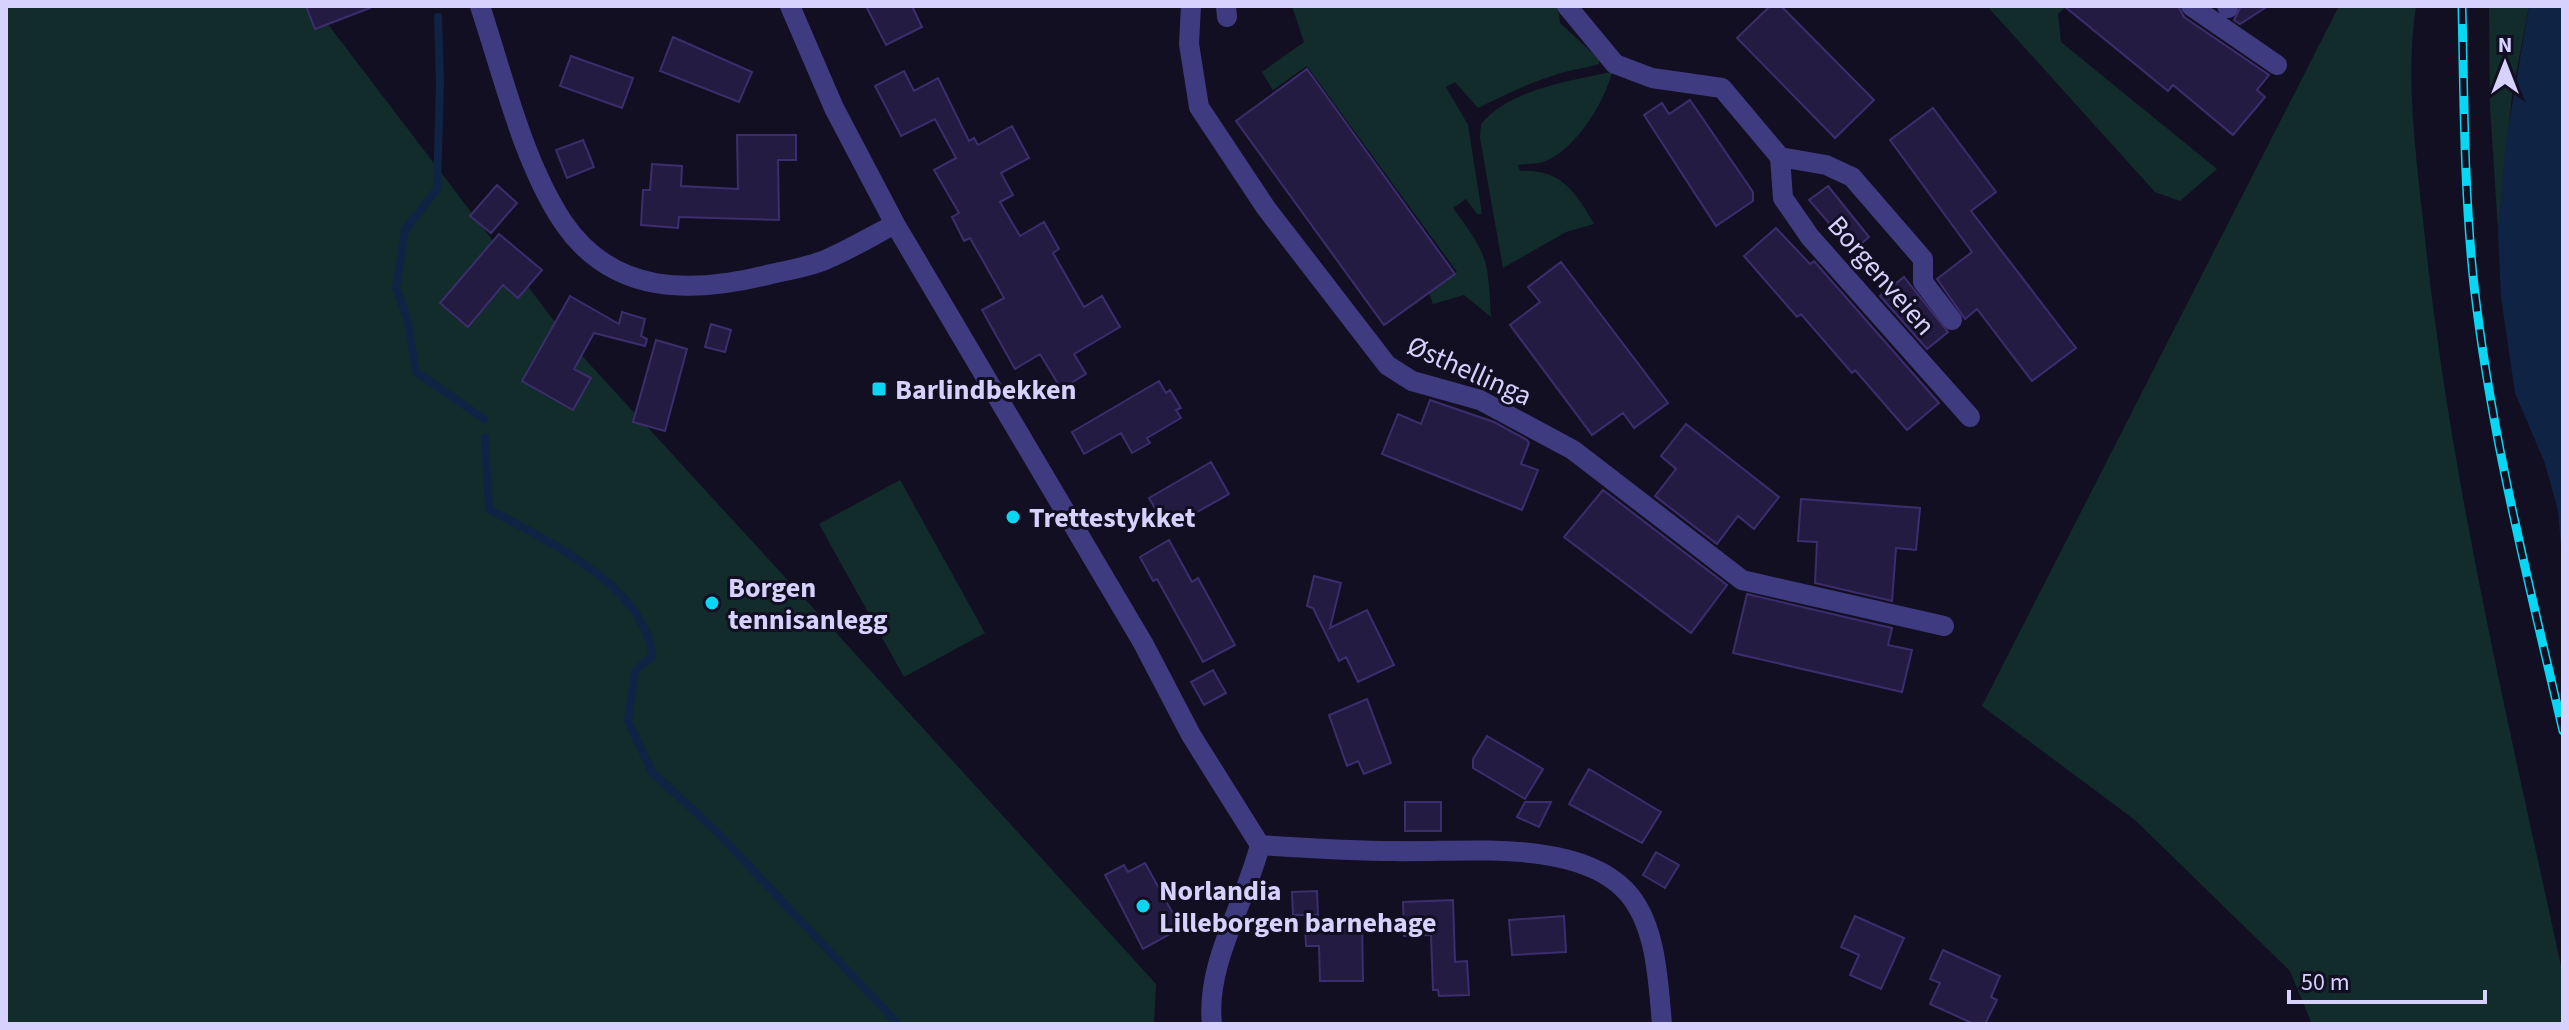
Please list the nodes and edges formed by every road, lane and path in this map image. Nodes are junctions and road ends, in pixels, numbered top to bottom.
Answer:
1 (480, 6) edge
2 (790, 6) edge
3 (1191, 6) edge
4 (1567, 6) edge
5 (2191, 6) edge
6 (2277, 65) dead end
7 (1780, 157) junction
8 (895, 224) junction
9 (1952, 320) dead end
10 (1970, 417) dead end
11 (1944, 626) dead end
12 (1260, 845) junction
13 (1212, 1024) edge
14 (1662, 1024) edge

1 - 8 street
2 - 8 street
3 - 11 street, Østhellinga
4 - 7 street
5 - 6 street
7 - 9 street, Borgenveien
7 - 10 street, Borgenveien
8 - 12 street
12 - 13 street
12 - 14 street

